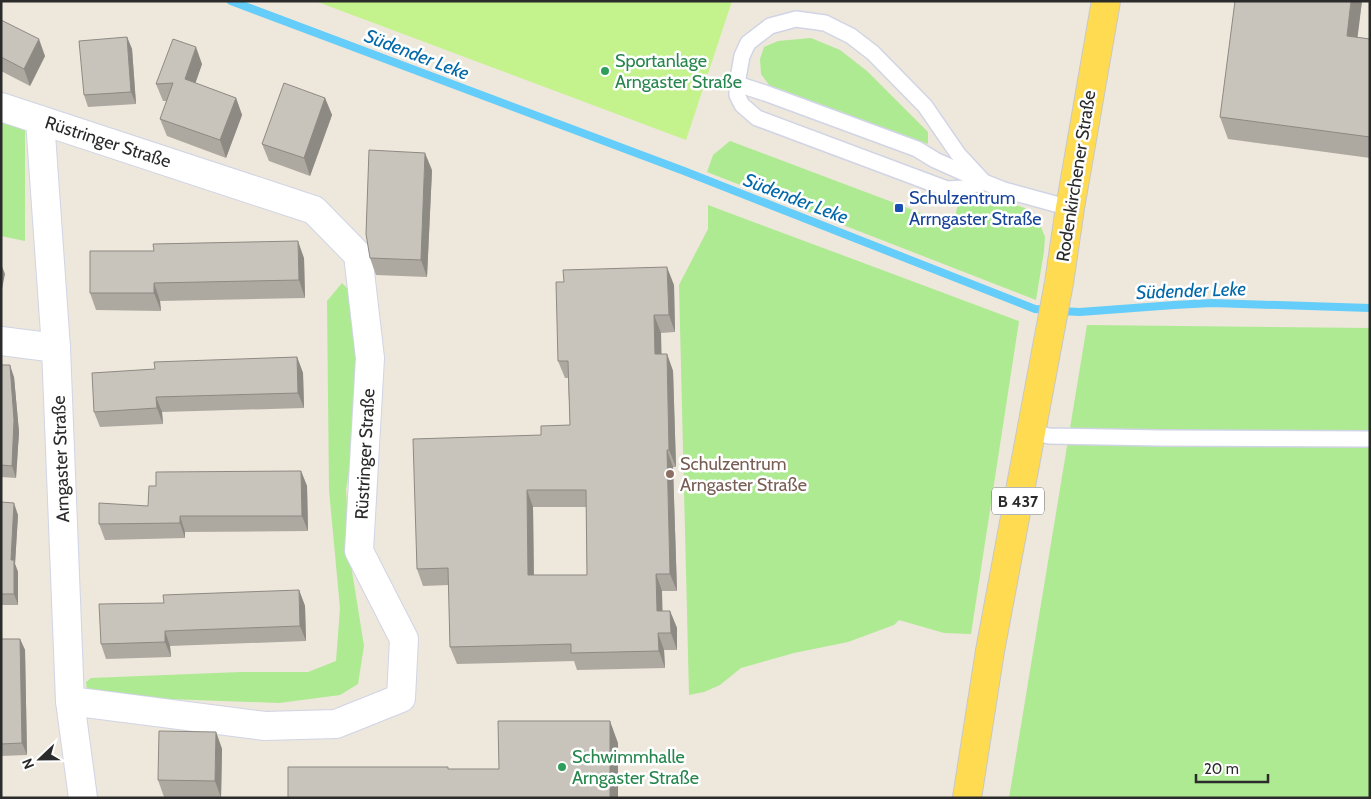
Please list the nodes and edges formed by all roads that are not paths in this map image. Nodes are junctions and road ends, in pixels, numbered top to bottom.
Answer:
1 (1106, 1) edge
2 (737, 84) junction
3 (1, 107) edge
4 (40, 120) junction
5 (984, 182) junction
6 (1070, 208) junction
7 (1, 341) edge
8 (56, 348) junction
9 (1030, 432) junction
10 (1370, 439) edge
11 (70, 701) junction
12 (83, 798) edge
13 (967, 798) edge

1 - 6 main road, Rodenkirchener Straße / B 437
2 - 5 lane
2 - 5 lane
2 - 5 lane
3 - 4 street, Rüstringer Straße
4 - 8 street, Arngaster Straße
4 - 11 street, Rüstringer Straße
5 - 6 lane
6 - 9 main road, Rodenkirchener Straße / B 437
7 - 8 street
8 - 11 street, Arngaster Straße
9 - 10 lane
9 - 13 main road, B 437
11 - 12 street, Arngaster Straße

